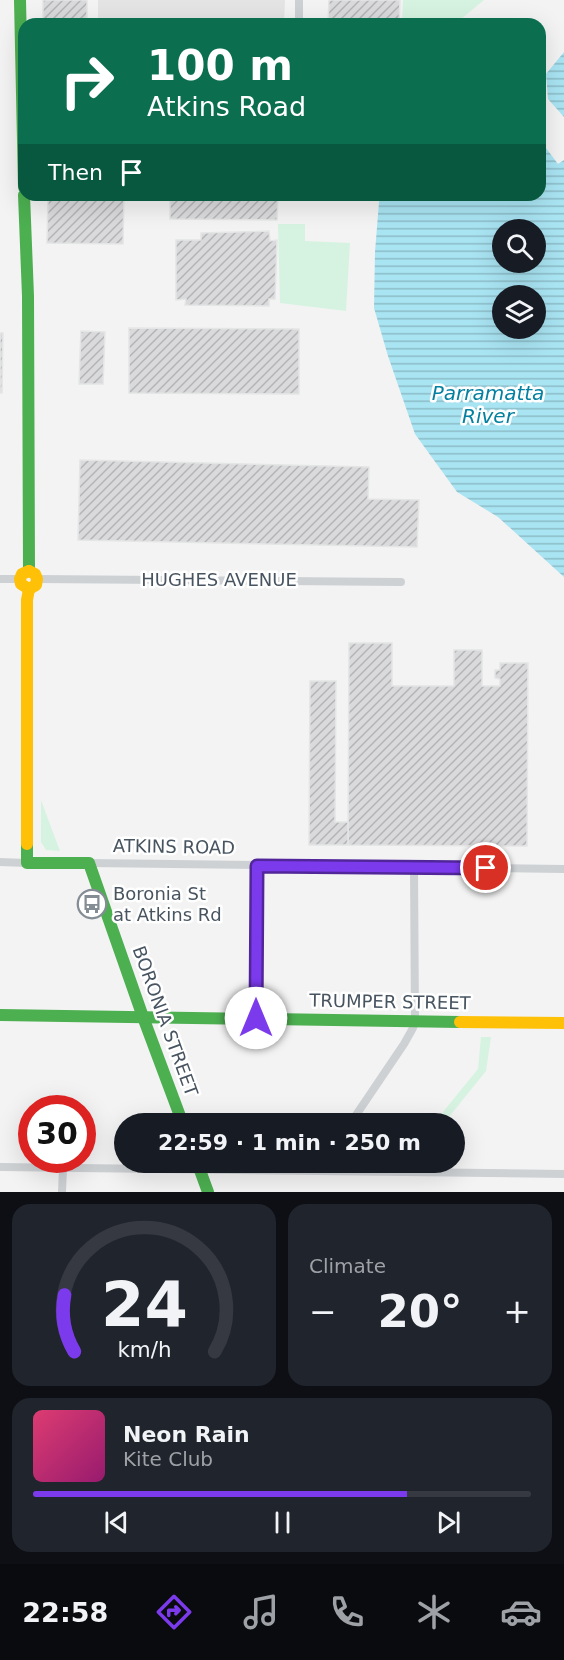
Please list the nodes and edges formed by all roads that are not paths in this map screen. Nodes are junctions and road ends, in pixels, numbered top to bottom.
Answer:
1 (20, 0) edge
2 (299, 0) edge
3 (20, 18) edge
4 (299, 18) edge
5 (24, 201) edge
6 (0, 579) edge
7 (29, 579) junction
8 (401, 582) dead end
9 (0, 862) edge
10 (27, 863) junction
11 (89, 863) junction
12 (257, 866) junction
13 (414, 868) junction
14 (564, 869) edge
15 (0, 1015) edge
16 (143, 1017) junction
17 (256, 1018) junction
18 (415, 1021) junction
19 (564, 1023) edge
20 (179, 1113) edge
21 (357, 1113) edge
22 (0, 1167) edge
23 (18, 1167) edge
24 (114, 1167) edge
25 (96, 1168) edge
26 (465, 1171) edge
27 (63, 1173) edge
28 (201, 1173) edge
29 (564, 1174) edge
30 (62, 1192) edge
31 (208, 1192) edge

1 - 3 street
2 - 4 street
5 - 7 street
6 - 7 street, HUGHES AVENUE
7 - 8 street, HUGHES AVENUE
7 - 10 street
9 - 10 street, ATKINS ROAD
10 - 11 street, ATKINS ROAD
11 - 12 street, ATKINS ROAD
11 - 16 street, BORONIA STREET
12 - 13 street, ATKINS ROAD
12 - 17 street
13 - 14 street, ATKINS ROAD
13 - 18 street
15 - 16 street, TRUMPER STREET
16 - 17 street, TRUMPER STREET
16 - 20 street, BORONIA STREET
17 - 18 street, TRUMPER STREET
18 - 19 street, TRUMPER STREET
18 - 21 street
22 - 23 street
24 - 25 street
26 - 29 street
27 - 30 street
28 - 31 street

